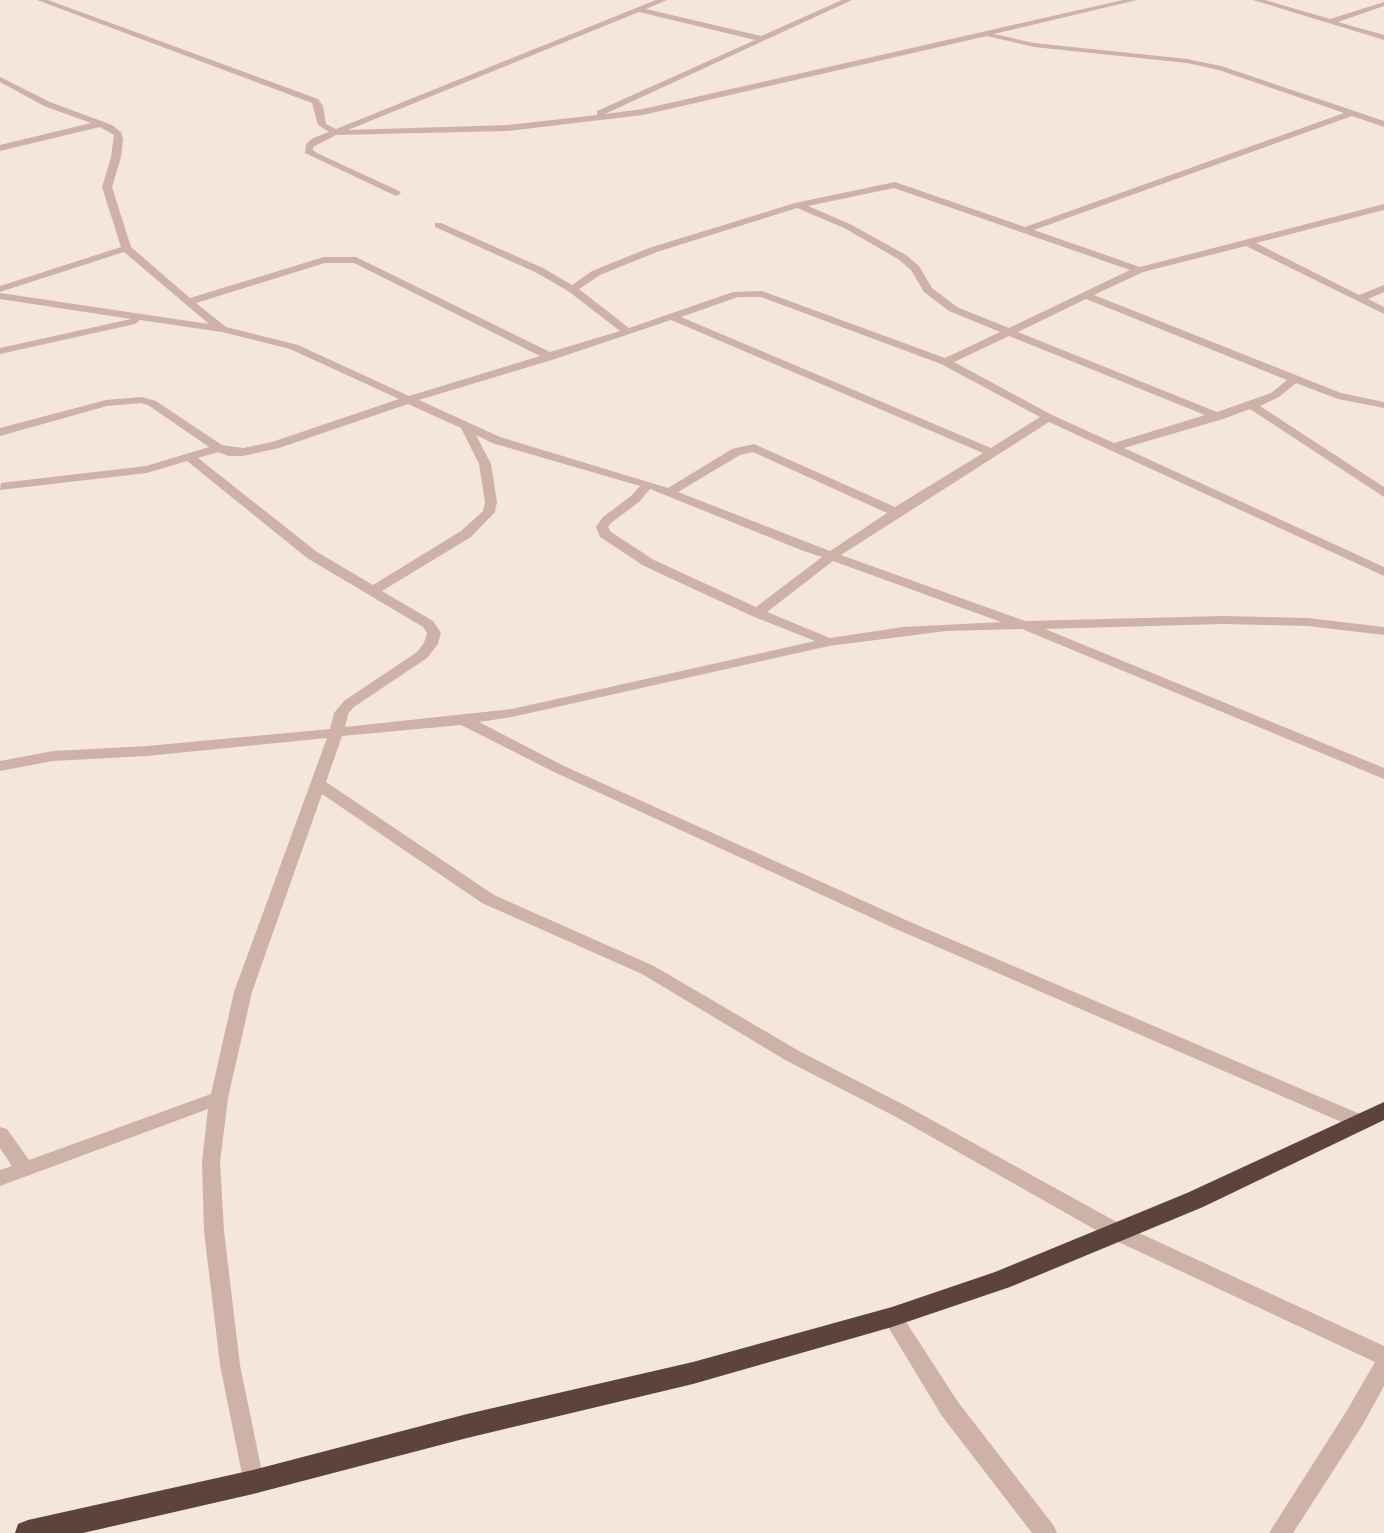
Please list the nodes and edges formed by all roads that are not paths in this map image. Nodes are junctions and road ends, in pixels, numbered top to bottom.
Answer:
1 (41, 0) edge
2 (663, 0) edge
3 (848, 0) edge
4 (1132, 0) edge
5 (1257, 0) edge
6 (1384, 4) edge
7 (639, 10) junction
8 (1332, 21) junction
9 (986, 35) junction
10 (1384, 38) edge
11 (762, 39) junction
12 (0, 79) edge
13 (1352, 113) junction
14 (583, 120) junction
15 (100, 124) junction
16 (1384, 124) edge
17 (338, 133) junction
18 (0, 148) edge
19 (396, 193) dead end
20 (798, 205) junction
21 (1384, 207) edge
22 (438, 225) dead end
23 (1026, 230) junction
24 (1246, 242) junction
25 (126, 248) junction
26 (1139, 270) junction
27 (0, 288) edge
28 (1384, 288) edge
29 (572, 290) junction
30 (1085, 295) junction
31 (0, 296) edge
32 (1358, 299) junction
33 (25, 300) junction
34 (188, 302) junction
35 (0, 306) edge
36 (1384, 311) edge
37 (670, 316) junction
38 (145, 319) junction
39 (222, 329) junction
40 (1010, 330) junction
41 (628, 332) junction
42 (0, 351) edge
43 (551, 357) junction
44 (945, 362) junction
45 (1295, 379) junction
46 (408, 400) junction
47 (1252, 405) junction
48 (1384, 405) edge
49 (1048, 417) junction
50 (1219, 417) junction
51 (466, 427) junction
52 (0, 432) edge
53 (1113, 447) junction
54 (218, 448) junction
55 (991, 452) junction
56 (190, 457) junction
57 (648, 484) junction
58 (1, 487) edge
59 (669, 492) junction
60 (1384, 493) edge
61 (896, 512) junction
62 (831, 556) junction
63 (1384, 572) edge
64 (373, 591) junction
65 (757, 613) junction
66 (1024, 625) junction
67 (1384, 631) edge
68 (829, 642) junction
69 (463, 720) junction
70 (337, 731) junction
71 (0, 766) edge
72 (1384, 774) edge
73 (318, 783) junction
74 (219, 1098) junction
75 (1384, 1110) edge
76 (1360, 1122) junction
77 (0, 1134) edge
78 (25, 1169) junction
79 (0, 1178) edge
80 (1117, 1232) junction
81 (892, 1317) junction
82 (1384, 1356) edge
83 (1384, 1366) edge
84 (253, 1482) junction
85 (28, 1533) edge
86 (1046, 1533) edge
87 (1280, 1533) edge

1 - 17 street
2 - 7 street
3 - 11 street
4 - 9 street
5 - 8 street
6 - 8 street
7 - 11 street
7 - 17 street
8 - 10 street
9 - 13 street
9 - 14 street
11 - 14 street
12 - 15 street
13 - 16 street
13 - 23 street
14 - 17 street
15 - 18 street
15 - 25 street
17 - 19 street
20 - 23 street
20 - 29 street
20 - 40 street
21 - 24 street
22 - 29 street
23 - 26 street
24 - 26 street
24 - 32 street
25 - 27 street
25 - 34 street
26 - 30 street
28 - 32 street
29 - 41 street
30 - 40 street
30 - 45 street
31 - 33 street
32 - 36 street
33 - 35 street
33 - 38 street
34 - 39 street
34 - 43 street
37 - 41 street
37 - 44 street
37 - 55 street
38 - 39 street
38 - 42 street
39 - 46 street
40 - 44 street
40 - 50 street
41 - 43 street
43 - 46 street
44 - 49 street
45 - 47 street
45 - 48 street
46 - 51 street
46 - 54 street
47 - 50 street
47 - 60 street
49 - 53 street
49 - 55 street
50 - 53 street
51 - 57 street
51 - 64 street
52 - 54 street
53 - 63 street
54 - 56 street
55 - 61 street
56 - 58 street
56 - 64 street
57 - 59 street
57 - 65 street
59 - 61 street
59 - 62 street
61 - 62 street
62 - 65 street
62 - 66 street
64 - 70 street
65 - 68 street
66 - 67 street
66 - 68 street
66 - 72 street
68 - 69 street
69 - 70 street
69 - 76 street
70 - 71 street
70 - 73 street
73 - 74 street
73 - 80 street
74 - 78 street
74 - 84 street
75 - 76 highway
76 - 80 highway
77 - 78 street
78 - 79 street
80 - 81 highway
80 - 82 street
81 - 84 highway
81 - 86 street
83 - 87 street
84 - 85 highway

